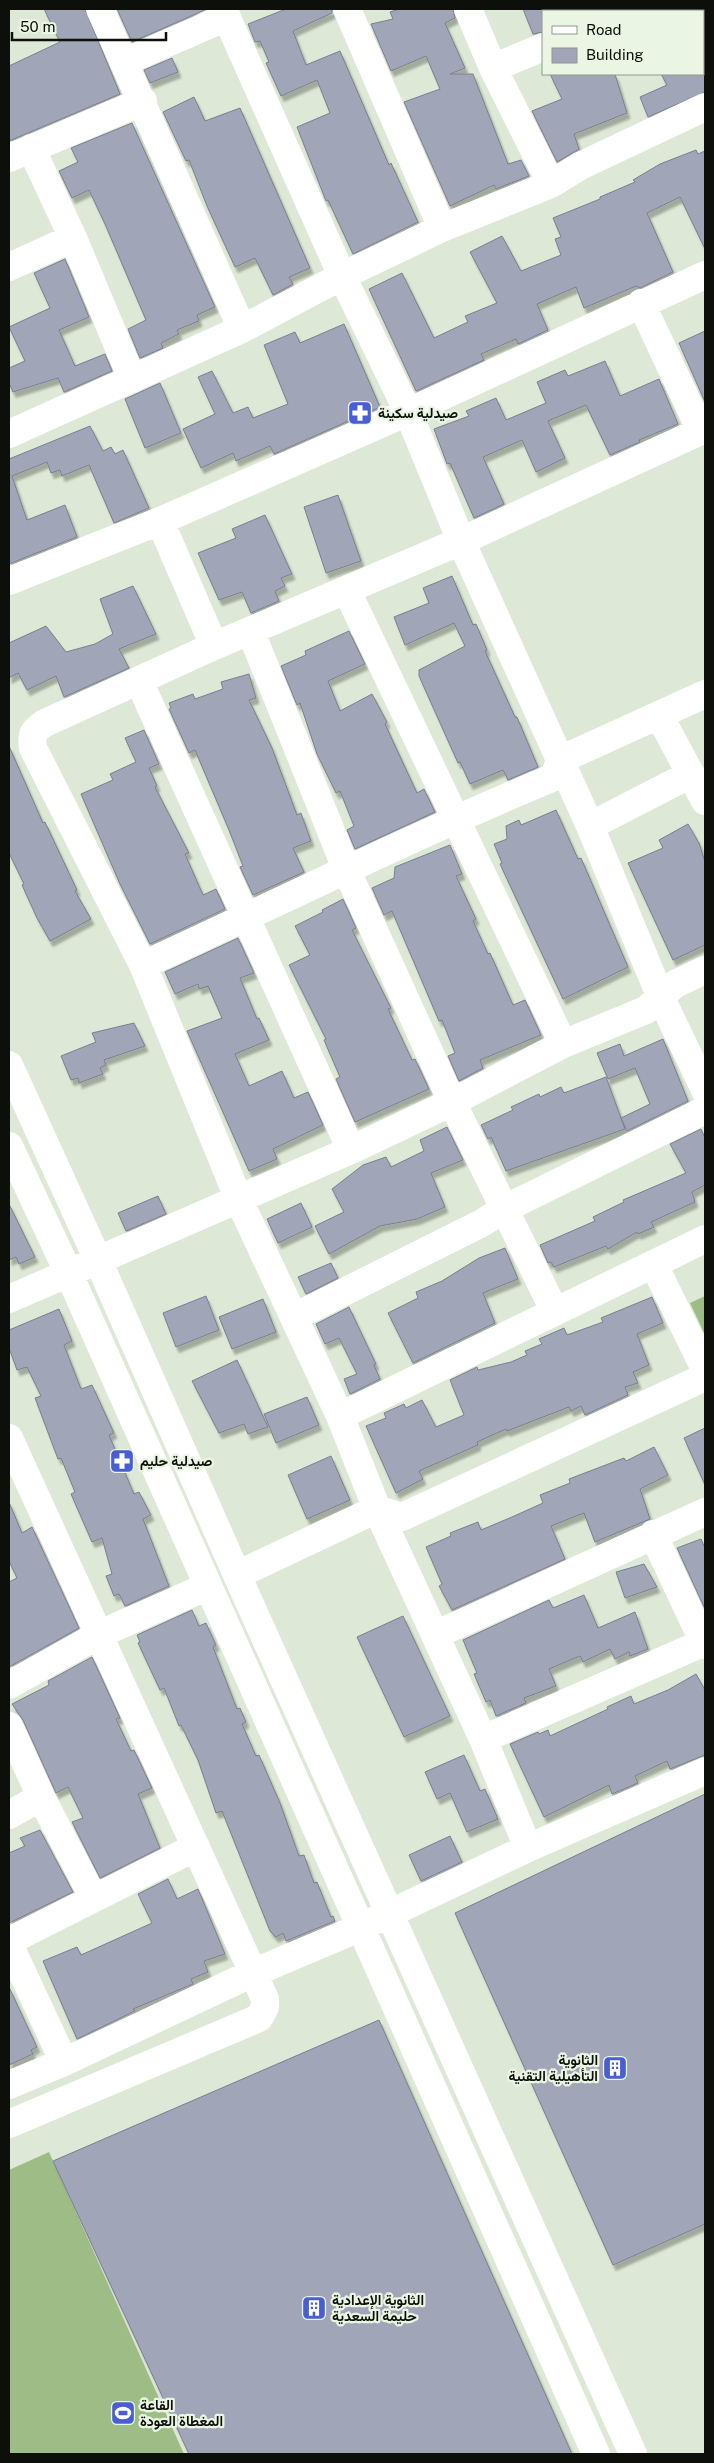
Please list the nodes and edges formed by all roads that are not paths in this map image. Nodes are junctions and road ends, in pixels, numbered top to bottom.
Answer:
1 (100, 9) edge
2 (347, 9) edge
3 (468, 9) edge
4 (225, 13) edge
5 (542, 47) edge
6 (124, 62) junction
7 (493, 68) junction
8 (143, 101) junction
9 (705, 107) edge
10 (20, 153) edge
11 (551, 184) junction
12 (442, 228) junction
13 (73, 238) junction
14 (9, 267) edge
15 (705, 275) edge
16 (342, 276) junction
17 (641, 303) junction
18 (242, 328) junction
19 (132, 379) junction
20 (408, 412) junction
21 (703, 430) edge
22 (9, 434) edge
23 (160, 521) junction
24 (461, 541) junction
25 (9, 581) edge
26 (347, 591) junction
27 (251, 632) junction
28 (214, 646) junction
29 (139, 681) junction
30 (705, 694) edge
31 (659, 715) junction
32 (560, 760) junction
33 (691, 774) junction
34 (705, 801) edge
35 (454, 818) junction
36 (590, 826) junction
37 (347, 871) junction
38 (246, 918) junction
39 (143, 966) junction
40 (705, 970) edge
41 (661, 998) junction
42 (563, 1044) junction
43 (9, 1065) edge
44 (705, 1090) edge
45 (452, 1102) junction
46 (705, 1110) edge
47 (9, 1146) edge
48 (351, 1150) junction
49 (239, 1200) junction
50 (504, 1209) junction
51 (705, 1240) edge
52 (98, 1258) junction
53 (654, 1265) junction
54 (68, 1272) junction
55 (9, 1299) edge
56 (555, 1312) junction
57 (294, 1318) junction
58 (705, 1369) edge
59 (705, 1377) edge
60 (340, 1416) junction
61 (9, 1438) edge
62 (377, 1508) junction
63 (705, 1512) edge
64 (653, 1534) junction
65 (237, 1575) junction
66 (208, 1586) junction
67 (100, 1634) junction
68 (435, 1635) junction
69 (705, 1643) edge
70 (9, 1684) edge
71 (9, 1726) edge
72 (483, 1739) junction
73 (705, 1771) edge
74 (41, 1797) junction
75 (9, 1815) edge
76 (196, 1846) junction
77 (528, 1848) junction
78 (93, 1897) junction
79 (390, 1913) junction
80 (360, 1928) junction
81 (9, 1943) edge
82 (253, 1973) junction
83 (64, 2062) junction
84 (12, 2084) edge
85 (21, 2119) edge
86 (596, 2454) edge
87 (633, 2454) edge

1 - 6 street
2 - 12 street
3 - 7 street
4 - 6 street
4 - 16 street
5 - 7 street
6 - 8 street
7 - 11 street
8 - 10 street
8 - 18 street
9 - 11 street
10 - 13 street
11 - 12 street
12 - 16 street
13 - 14 street
13 - 19 street
15 - 17 street
16 - 18 street
16 - 20 street
17 - 20 street
17 - 21 street
18 - 19 street
19 - 22 street
20 - 23 street
20 - 24 street
21 - 24 street
23 - 25 street
23 - 28 street
24 - 26 street
24 - 32 street
26 - 27 street
26 - 35 street
27 - 28 street
27 - 37 street
28 - 29 street
29 - 38 street
29 - 39 street
30 - 31 street
31 - 32 street
31 - 33 street
32 - 35 street
32 - 36 street
33 - 34 street
33 - 36 street
35 - 37 street
35 - 42 street
36 - 41 street
37 - 38 street
37 - 45 street
38 - 39 street
38 - 48 street
39 - 49 street
40 - 41 street
41 - 42 street
41 - 44 street
42 - 45 street
43 - 52 street
45 - 48 street
45 - 50 street
46 - 50 street
47 - 54 street
48 - 49 street
49 - 52 street
49 - 57 street
50 - 56 street
50 - 57 street
51 - 53 street
52 - 54 street
52 - 65 street
53 - 56 street
53 - 58 street
54 - 55 street
54 - 66 street
56 - 60 street
57 - 60 street
59 - 62 street
60 - 62 street
61 - 67 street
62 - 65 street
62 - 68 street
63 - 64 street
64 - 68 street
64 - 69 street
65 - 79 street
66 - 67 street
66 - 80 street
67 - 70 street
67 - 76 street
68 - 72 street
69 - 72 street
71 - 74 street
72 - 77 street
73 - 77 street
74 - 75 street
74 - 78 street
76 - 78 street
76 - 82 street
77 - 79 street
78 - 81 street
79 - 80 street
79 - 87 street
80 - 82 street
80 - 86 street
81 - 83 street
82 - 83 street
82 - 85 street
83 - 84 street
84 - 85 street

